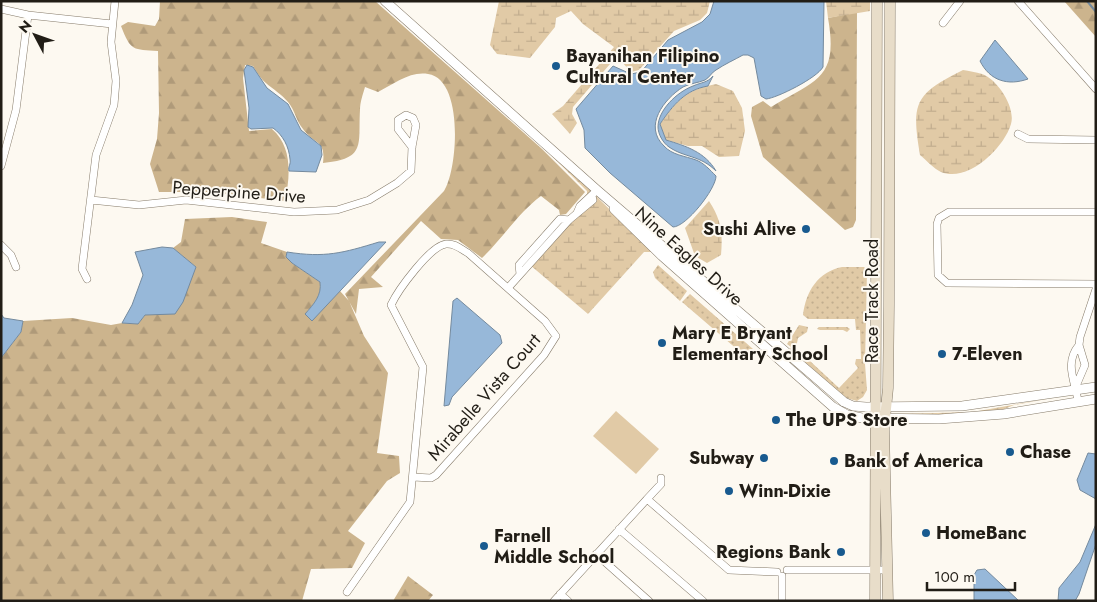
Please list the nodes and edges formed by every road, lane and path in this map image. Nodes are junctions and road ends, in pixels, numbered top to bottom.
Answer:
1 (115, 1) edge
2 (385, 1) edge
3 (877, 1) edge
4 (890, 1) edge
5 (960, 1) edge
6 (1018, 1) edge
7 (1, 9) edge
8 (28, 15) junction
9 (943, 23) dead end
10 (112, 24) junction
11 (1096, 89) edge
12 (1018, 134) dead end
13 (1096, 140) edge
14 (412, 148) dead end
15 (1, 166) edge
16 (595, 193) junction
17 (91, 200) junction
18 (1096, 212) edge
19 (1, 245) edge
20 (889, 245) junction
21 (665, 252) junction
22 (875, 261) junction
23 (16, 267) dead end
24 (87, 279) dead end
25 (1096, 284) edge
26 (508, 288) junction
27 (1096, 288) edge
28 (889, 306) junction
29 (1079, 345) junction
30 (1076, 387) junction
31 (1096, 387) edge
32 (1096, 392) edge
33 (1096, 399) edge
34 (1078, 401) junction
35 (880, 407) junction
36 (1001, 414) junction
37 (880, 418) junction
38 (413, 477) junction
39 (661, 481) dead end
40 (647, 499) junction
41 (619, 529) junction
42 (596, 554) junction
43 (888, 570) junction
44 (874, 571) junction
45 (782, 573) junction
46 (347, 592) dead end
47 (560, 594) junction
48 (554, 601) edge
49 (568, 601) edge
50 (649, 601) edge
51 (703, 601) edge
52 (782, 601) edge
53 (875, 601) edge
54 (888, 601) edge

1 - 10 street
2 - 16 street, Nine Eagles Drive
3 - 22 main road, Race Track Road
4 - 20 main road, Race Track Road
5 - 9 street
6 - 11 street
7 - 8 street
8 - 10 street
8 - 15 street
10 - 17 street
12 - 13 street
14 - 17 street, Pepperpine Drive
16 - 21 street, Nine Eagles Drive
16 - 26 street
17 - 24 street
18 - 25 street
19 - 23 street
20 - 22 main road
20 - 28 main road, Race Track Road
21 - 35 street, Nine Eagles Drive
21 - 37 street, Nine Eagles Drive
22 - 28 main road
22 - 35 main road, Race Track Road
26 - 38 street, Mirabelle Vista Court
26 - 38 street, Mirabelle Vista Court
27 - 29 street
28 - 35 main road, Race Track Road
29 - 30 street
29 - 30 street
30 - 31 street, Nine Eagles Drive
30 - 34 street
30 - 35 street, Nine Eagles Drive
30 - 36 street
32 - 34 street
33 - 34 street
34 - 36 street
35 - 37 main road, Race Track Road
36 - 37 street, Nine Eagles Drive
37 - 43 main road, Race Track Road
37 - 44 main road, Race Track Road
38 - 46 street, Mirabelle Vista Court
39 - 40 street
40 - 41 street
40 - 45 street
41 - 42 street
41 - 51 street
42 - 47 street
42 - 50 street
43 - 44 street
43 - 54 main road, Race Track Road
44 - 45 street
44 - 53 main road, Race Track Road
45 - 52 street
47 - 48 street
47 - 49 street

